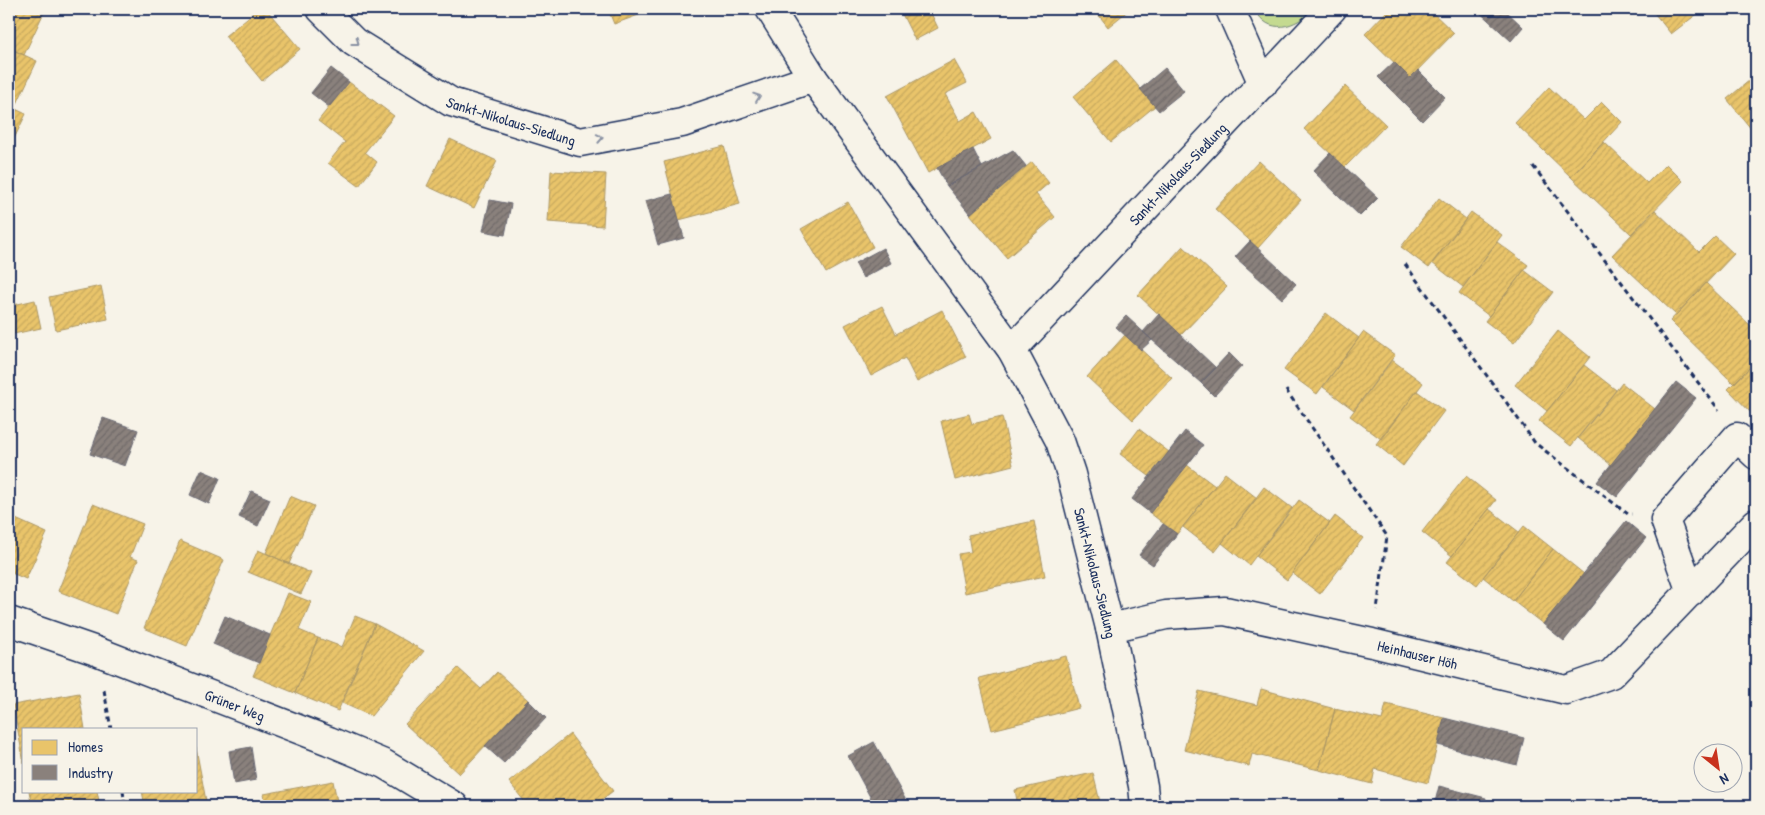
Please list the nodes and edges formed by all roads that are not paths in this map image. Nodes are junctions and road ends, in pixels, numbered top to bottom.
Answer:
1 (321, 9) edge
2 (770, 9) edge
3 (1230, 9) edge
4 (1332, 9) edge
5 (813, 78) junction
6 (1263, 84) junction
7 (1012, 350) junction
8 (1747, 446) edge
9 (1756, 523) edge
10 (1691, 592) junction
11 (9, 621) edge
12 (1110, 628) junction
13 (454, 806) edge
14 (1145, 806) edge

1 -> 5 street, Sankt-Nikolaus-Siedlung
2 - 5 street, Sankt-Nikolaus-Siedlung
3 - 6 street
4 - 6 street, Sankt-Nikolaus-Siedlung
5 - 7 street, Sankt-Nikolaus-Siedlung
6 - 7 street, Sankt-Nikolaus-Siedlung
7 - 12 street, Sankt-Nikolaus-Siedlung
8 - 10 street
9 - 10 street, Heinhauser Höh
10 - 12 street, Heinhauser Höh
11 - 13 street, Grüner Weg
12 - 14 street, Sankt-Nikolaus-Siedlung

